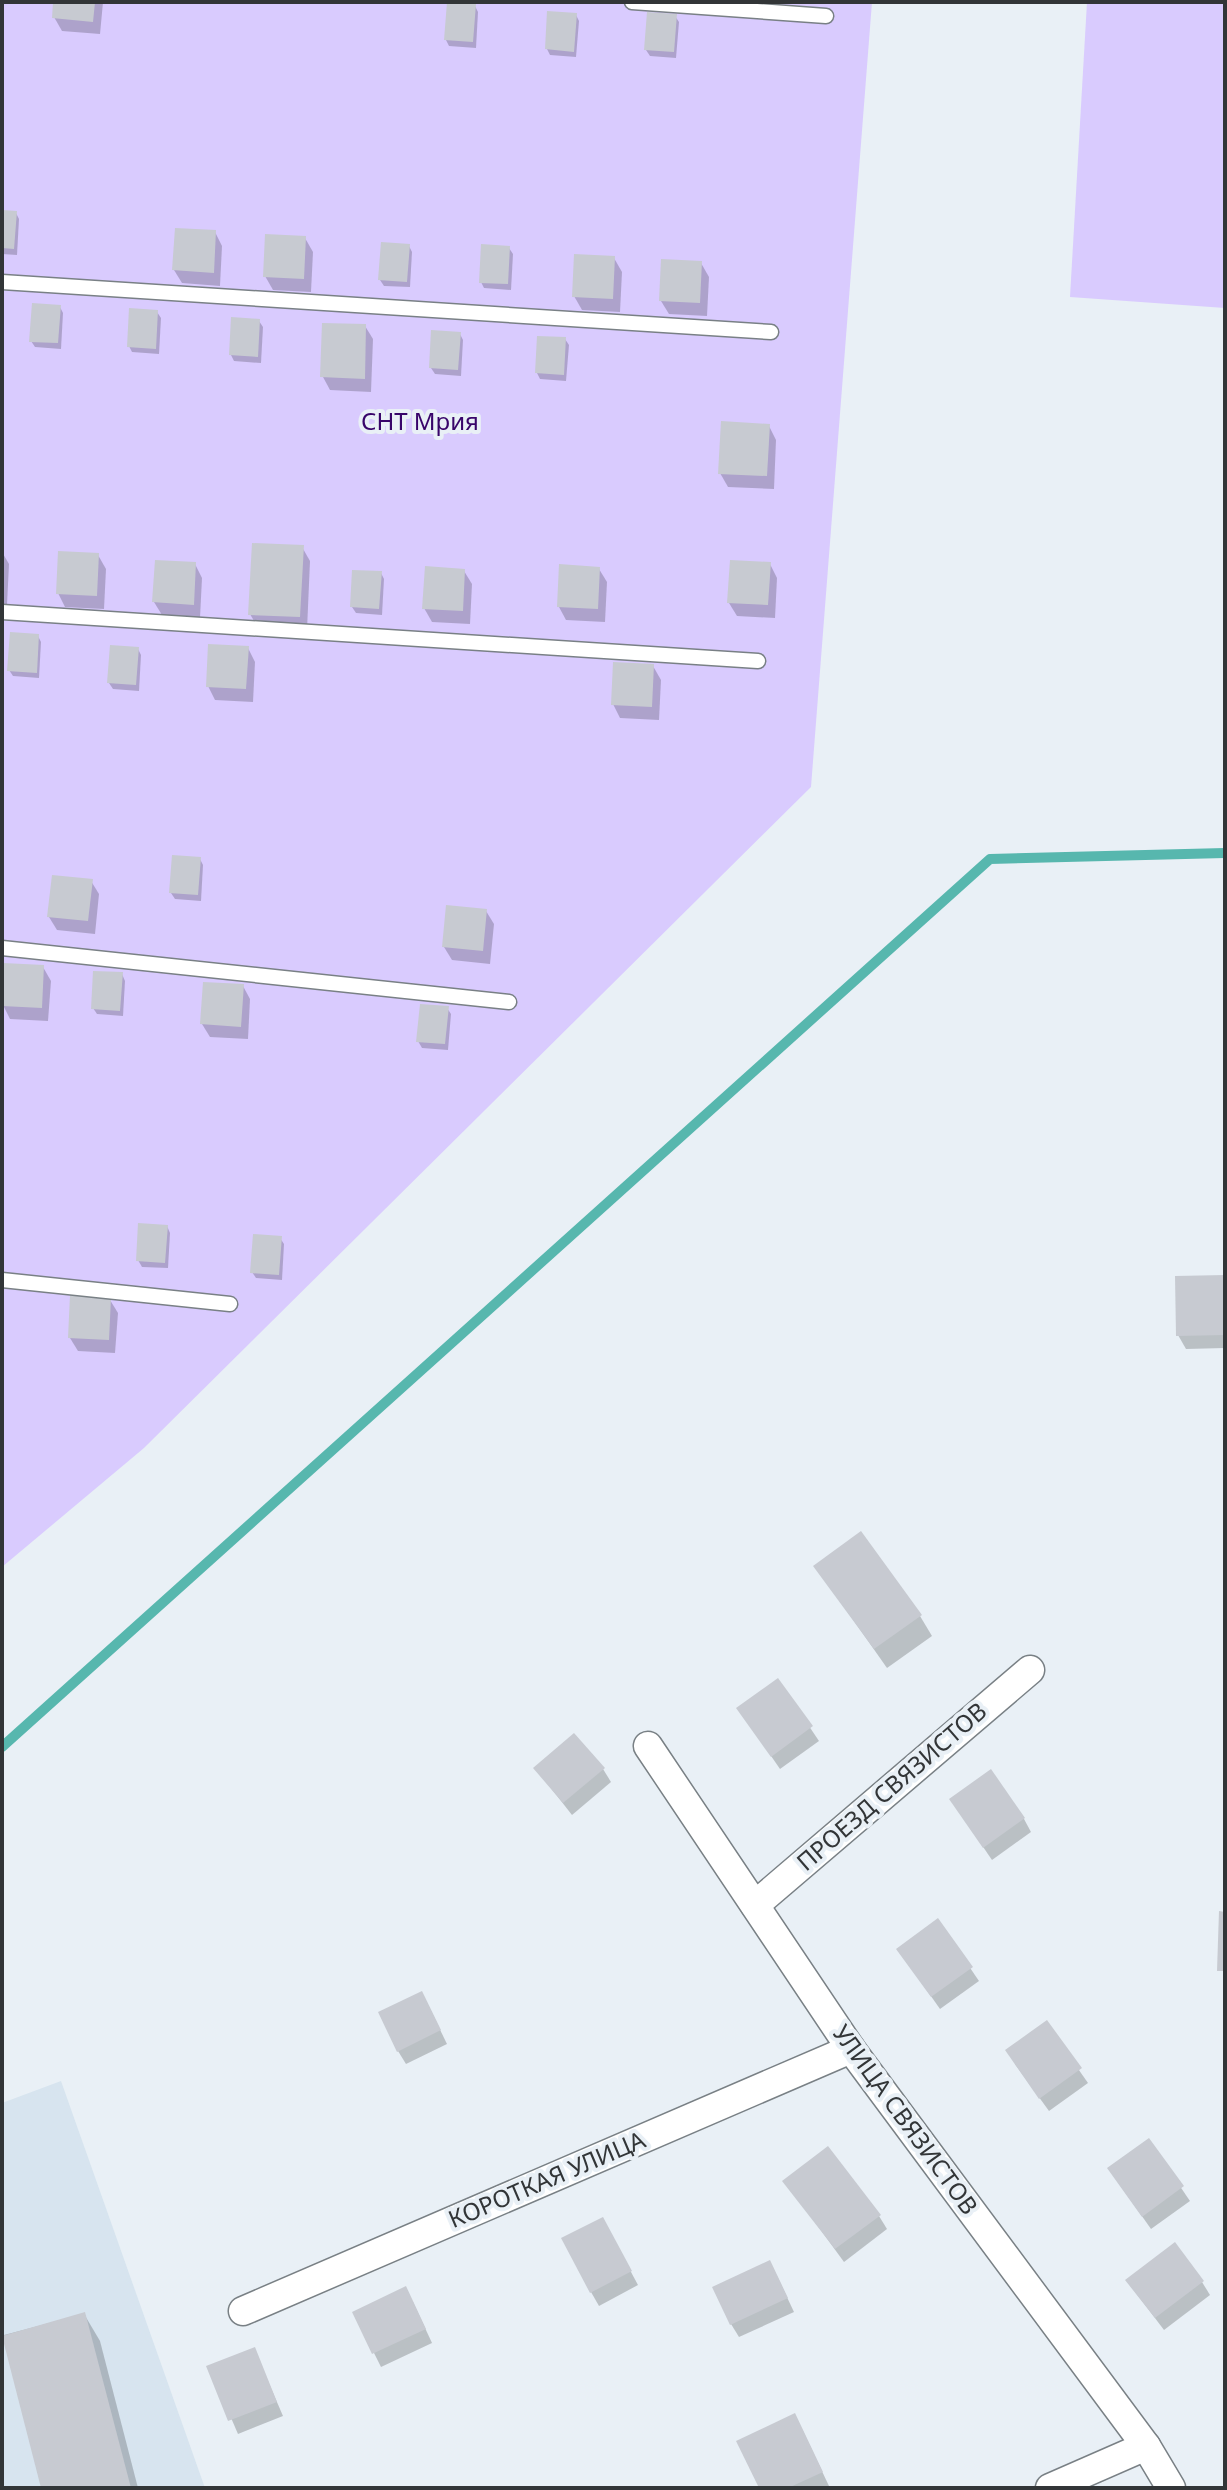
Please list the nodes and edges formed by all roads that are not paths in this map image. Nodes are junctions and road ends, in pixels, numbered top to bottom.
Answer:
1 (632, 2) edge
2 (826, 16) dead end
3 (2, 282) edge
4 (771, 332) dead end
5 (2, 612) edge
6 (758, 661) dead end
7 (2, 948) edge
8 (509, 1002) dead end
9 (2, 1280) edge
10 (230, 1304) dead end
11 (1030, 1670) dead end
12 (648, 1746) dead end
13 (755, 1905) junction
14 (851, 2049) junction
15 (243, 2311) dead end
16 (1146, 2446) junction
17 (1050, 2488) edge
18 (1171, 2488) edge

1 - 2 lane
3 - 4 lane
5 - 6 lane
7 - 8 lane
9 - 10 lane
11 - 13 street, ПРОЕЗД СВЯЗИСТОВ
12 - 13 street, УЛИЦА СВЯЗИСТОВ
13 - 14 street, УЛИЦА СВЯЗИСТОВ
14 - 15 street, КОРОТКАЯ УЛИЦА
14 - 16 street, УЛИЦА СВЯЗИСТОВ
16 - 17 street
16 - 18 street, УЛИЦА СВЯЗИСТОВ

